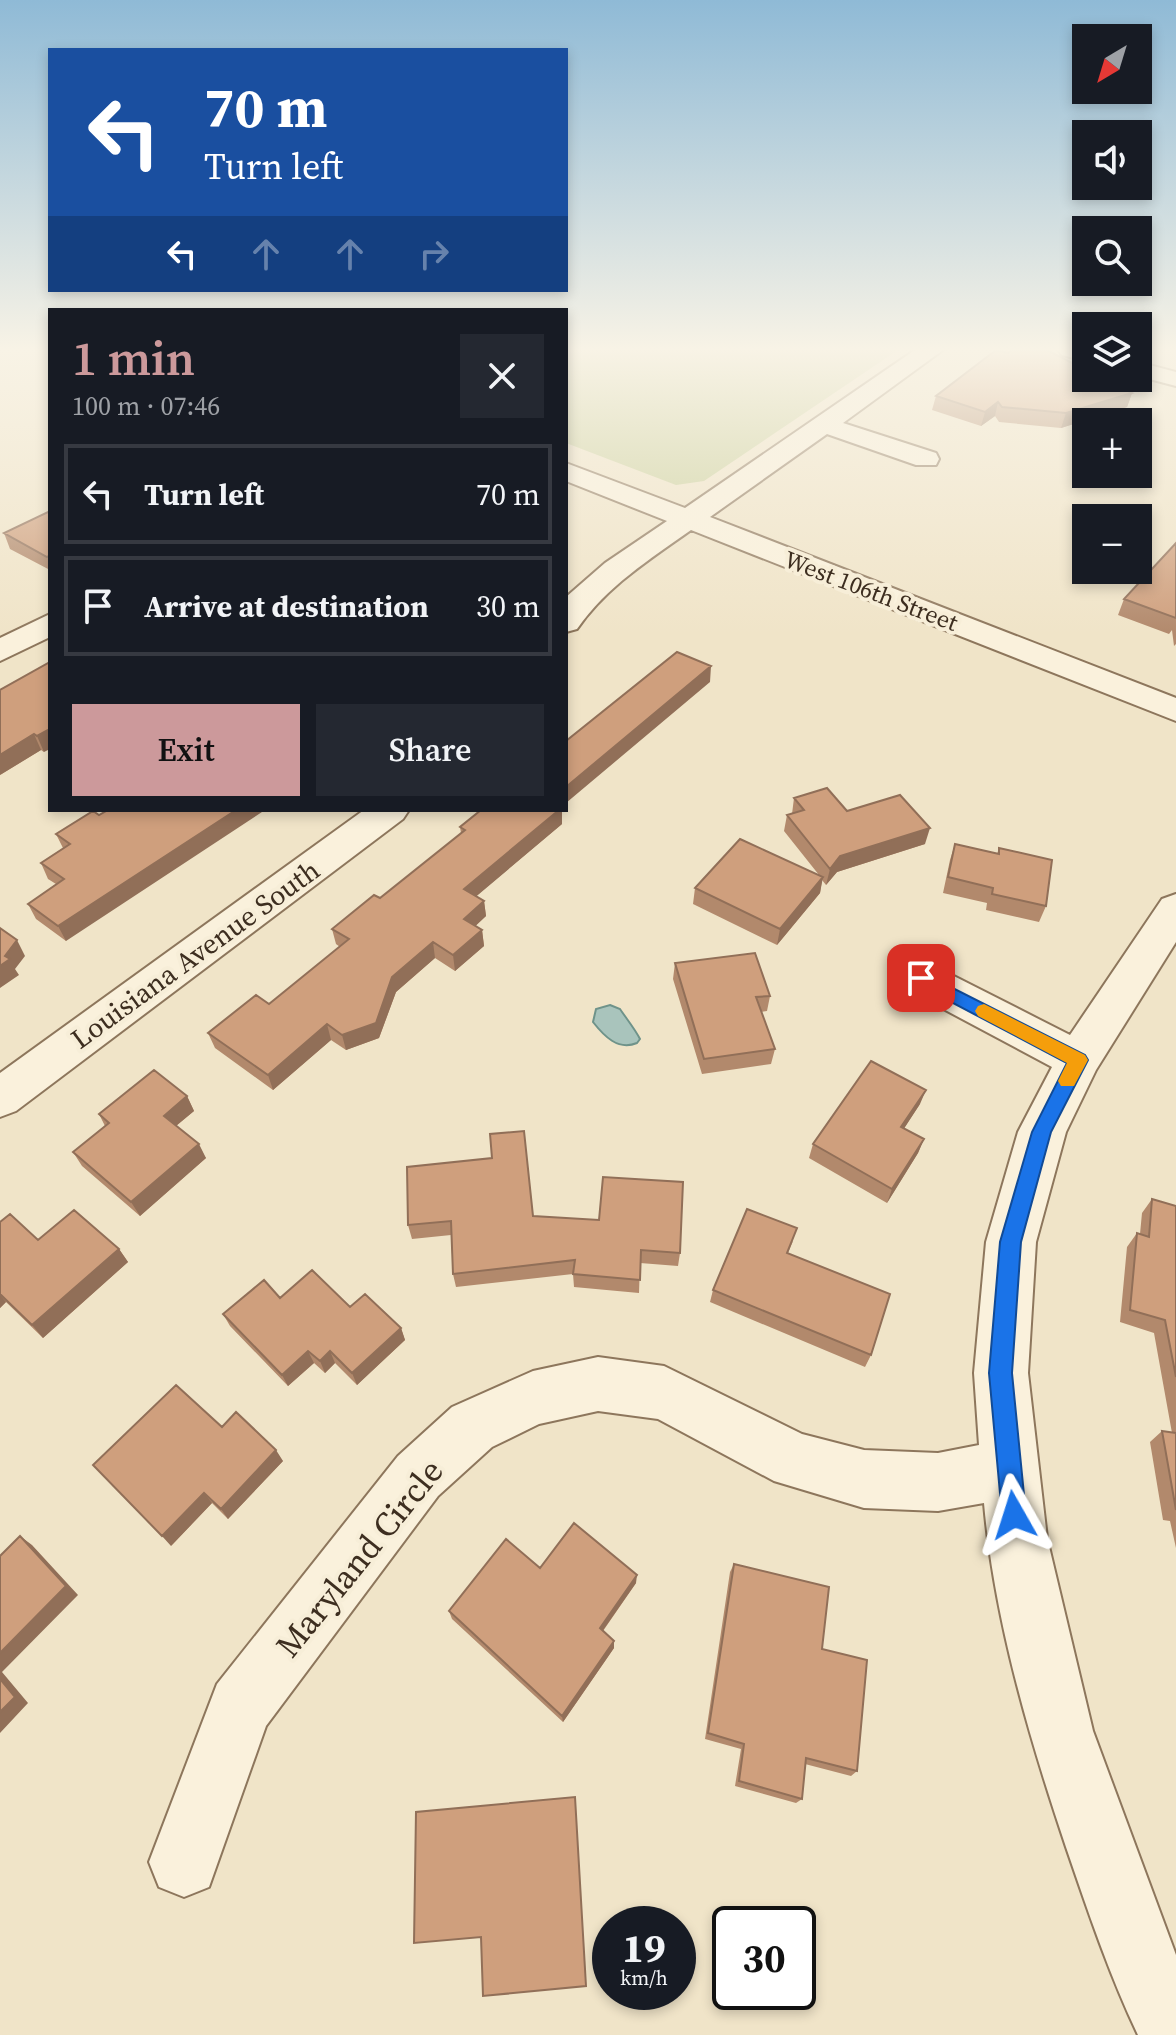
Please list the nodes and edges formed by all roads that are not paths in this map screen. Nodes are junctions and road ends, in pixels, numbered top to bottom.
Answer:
1 (795, 445) edge
2 (884, 445) edge
3 (926, 459) dead end
4 (568, 472) edge
5 (688, 519) junction
6 (568, 619) edge
7 (48, 625) edge
8 (0, 651) edge
9 (1176, 710) edge
10 (387, 812) edge
11 (1170, 931) edge
12 (921, 978) dead end
13 (1078, 1060) junction
14 (0, 1098) edge
15 (1009, 1469) junction
16 (184, 1862) dead end
17 (1176, 2034) edge

1 - 5 street
2 - 3 street
4 - 5 street, West 106th Street
5 - 6 street
5 - 9 street, West 106th Street
7 - 8 street
10 - 14 street, Louisiana Avenue South
11 - 13 street
12 - 13 street
13 - 15 street
15 - 16 street, Maryland Circle
15 - 17 street

